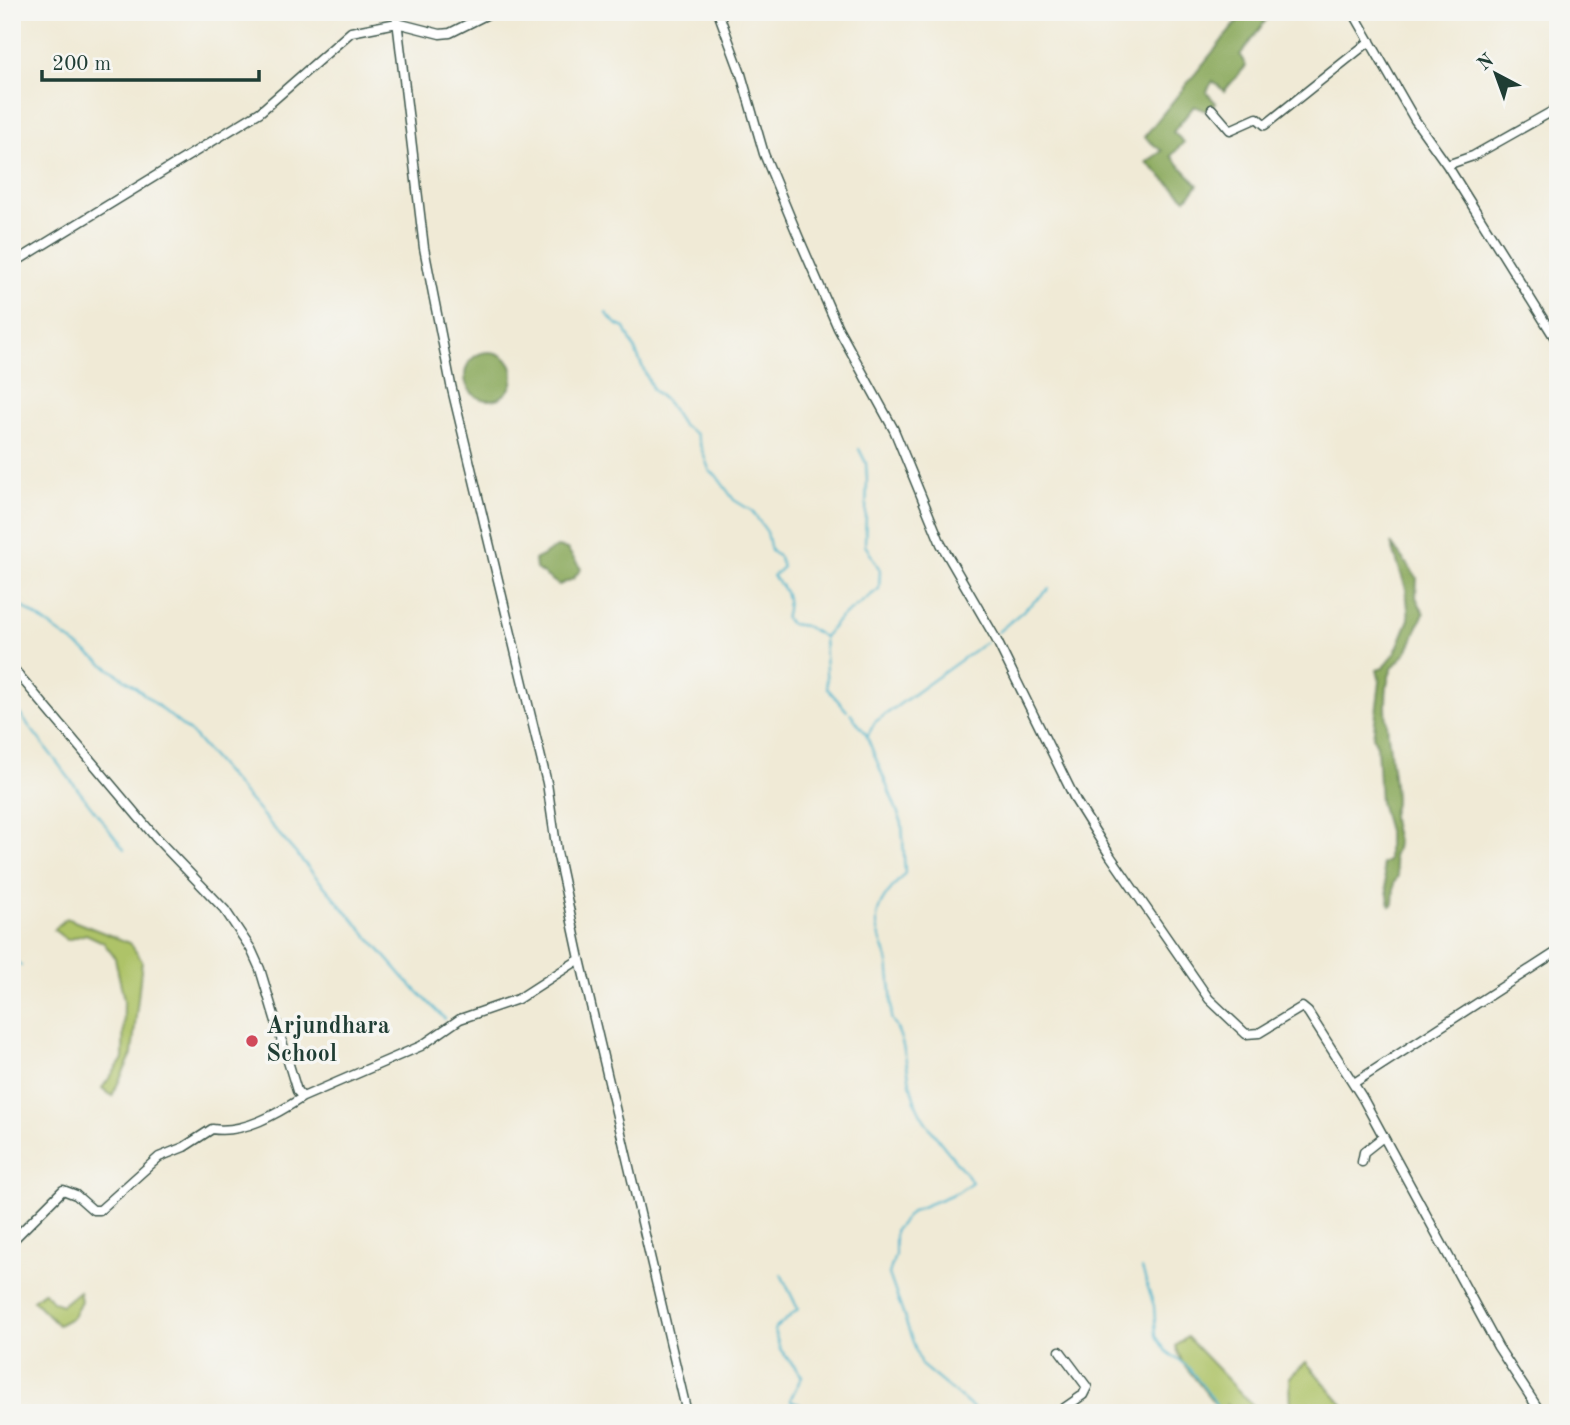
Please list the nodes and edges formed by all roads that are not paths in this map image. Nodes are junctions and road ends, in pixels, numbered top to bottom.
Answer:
1 (396, 12) edge
2 (492, 12) edge
3 (718, 12) edge
4 (1353, 12) edge
5 (397, 23) junction
6 (1370, 41) junction
7 (1558, 108) edge
8 (1212, 109) dead end
9 (1447, 165) junction
10 (12, 264) edge
11 (1558, 343) edge
12 (12, 667) edge
13 (1558, 951) edge
14 (580, 959) junction
15 (1354, 1083) junction
16 (303, 1097) junction
17 (1383, 1136) junction
18 (1362, 1162) dead end
19 (12, 1241) edge
20 (1060, 1351) dead end
21 (687, 1413) edge
22 (1057, 1413) edge
23 (1541, 1413) edge

1 - 5 street
2 - 5 street
3 - 15 street
4 - 6 street
5 - 10 street
5 - 14 street
6 - 8 street
6 - 9 street
7 - 9 street
9 - 11 street
12 - 16 street
13 - 15 street
14 - 16 street
14 - 21 street
15 - 17 street
16 - 19 street
17 - 18 street
17 - 23 street
20 - 22 street

